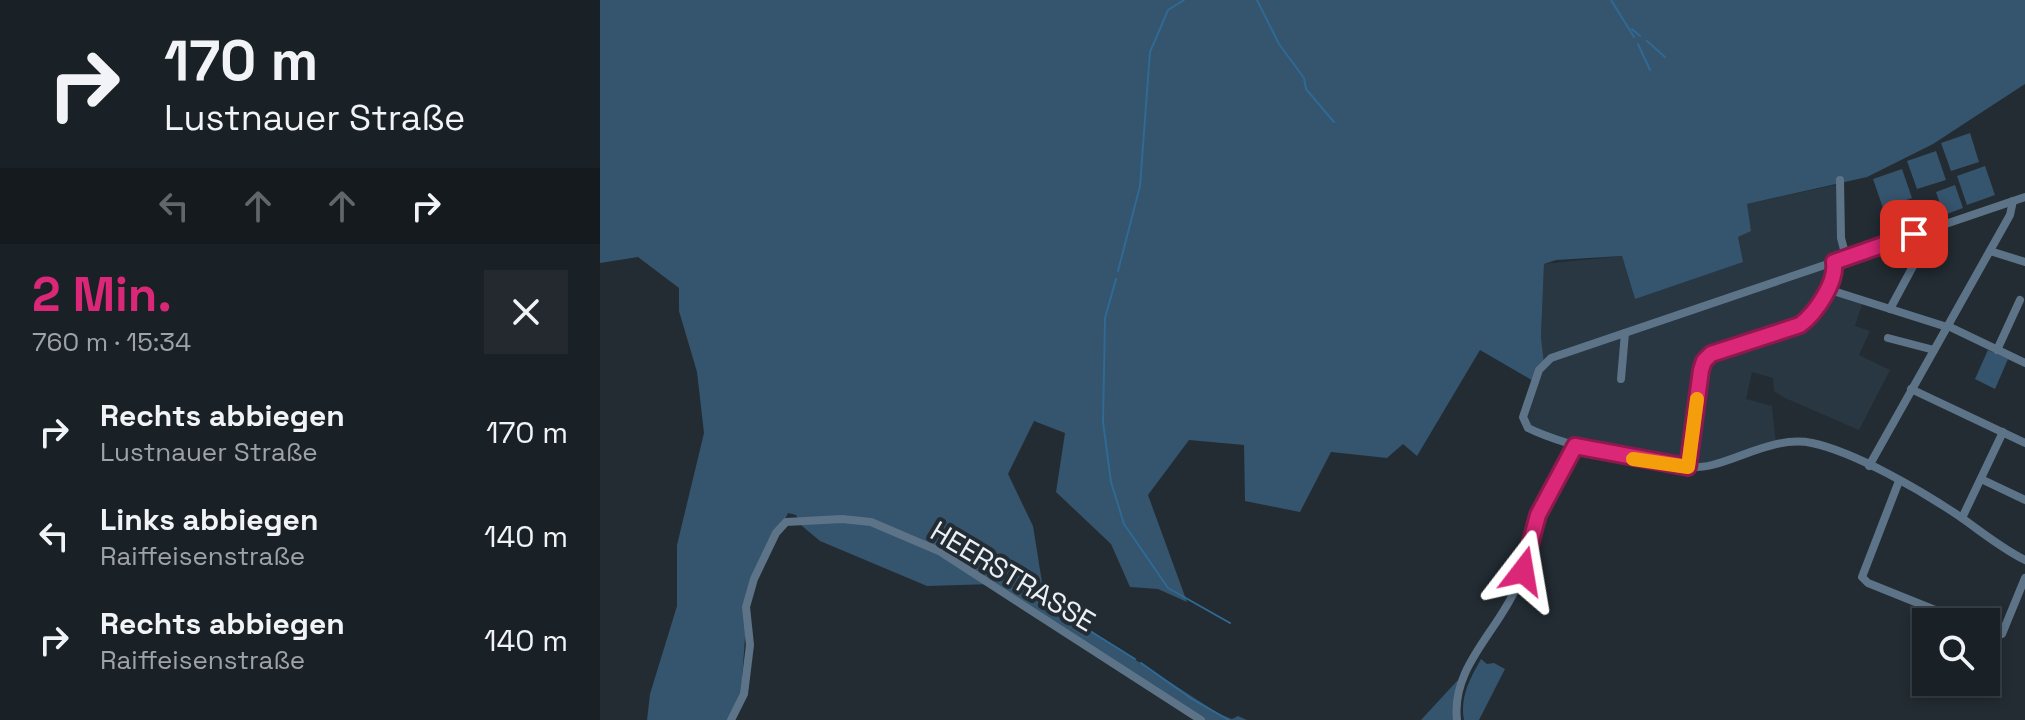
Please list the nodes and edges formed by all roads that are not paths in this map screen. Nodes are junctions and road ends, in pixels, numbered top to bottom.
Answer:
1 (1840, 180) dead end
2 (2025, 197) edge
3 (2013, 201) junction
4 (1914, 234) junction
5 (1990, 251) junction
6 (1846, 257) junction
7 (1834, 262) junction
8 (2025, 262) edge
9 (1827, 289) junction
10 (2020, 300) dead end
11 (1890, 309) junction
12 (1947, 326) junction
13 (1625, 333) junction
14 (1888, 338) dead end
15 (1934, 350) junction
16 (1997, 350) junction
17 (2025, 363) edge
18 (1621, 379) dead end
19 (1911, 389) junction
20 (2003, 432) junction
21 (2025, 443) edge
22 (1575, 446) junction
23 (1869, 466) junction
24 (1688, 467) junction
25 (1981, 479) junction
26 (1899, 481) junction
27 (2025, 500) edge
28 (1962, 518) junction
29 (2025, 560) edge
30 (2025, 578) edge
31 (1930, 608) edge
32 (2000, 635) edge
33 (731, 720) edge
34 (1201, 720) edge
35 (1457, 720) edge

1 - 6 street
2 - 3 street
3 - 4 street
3 - 5 street
4 - 6 street
4 - 11 street
5 - 8 street
5 - 12 street
6 - 7 street
7 - 9 street
7 - 13 street
9 - 11 street
9 - 24 street
10 - 16 street
11 - 12 street
12 - 15 street
12 - 16 street
13 - 18 street
13 - 22 street
14 - 15 street
15 - 19 street
16 - 17 street
19 - 20 street
19 - 23 street
20 - 21 street
20 - 25 street
22 - 24 street
22 - 35 street
23 - 24 street
23 - 26 street
25 - 27 street
25 - 28 street
26 - 28 street
26 - 31 street
28 - 29 street
30 - 32 street
33 - 34 street, HEERSTRASSE

